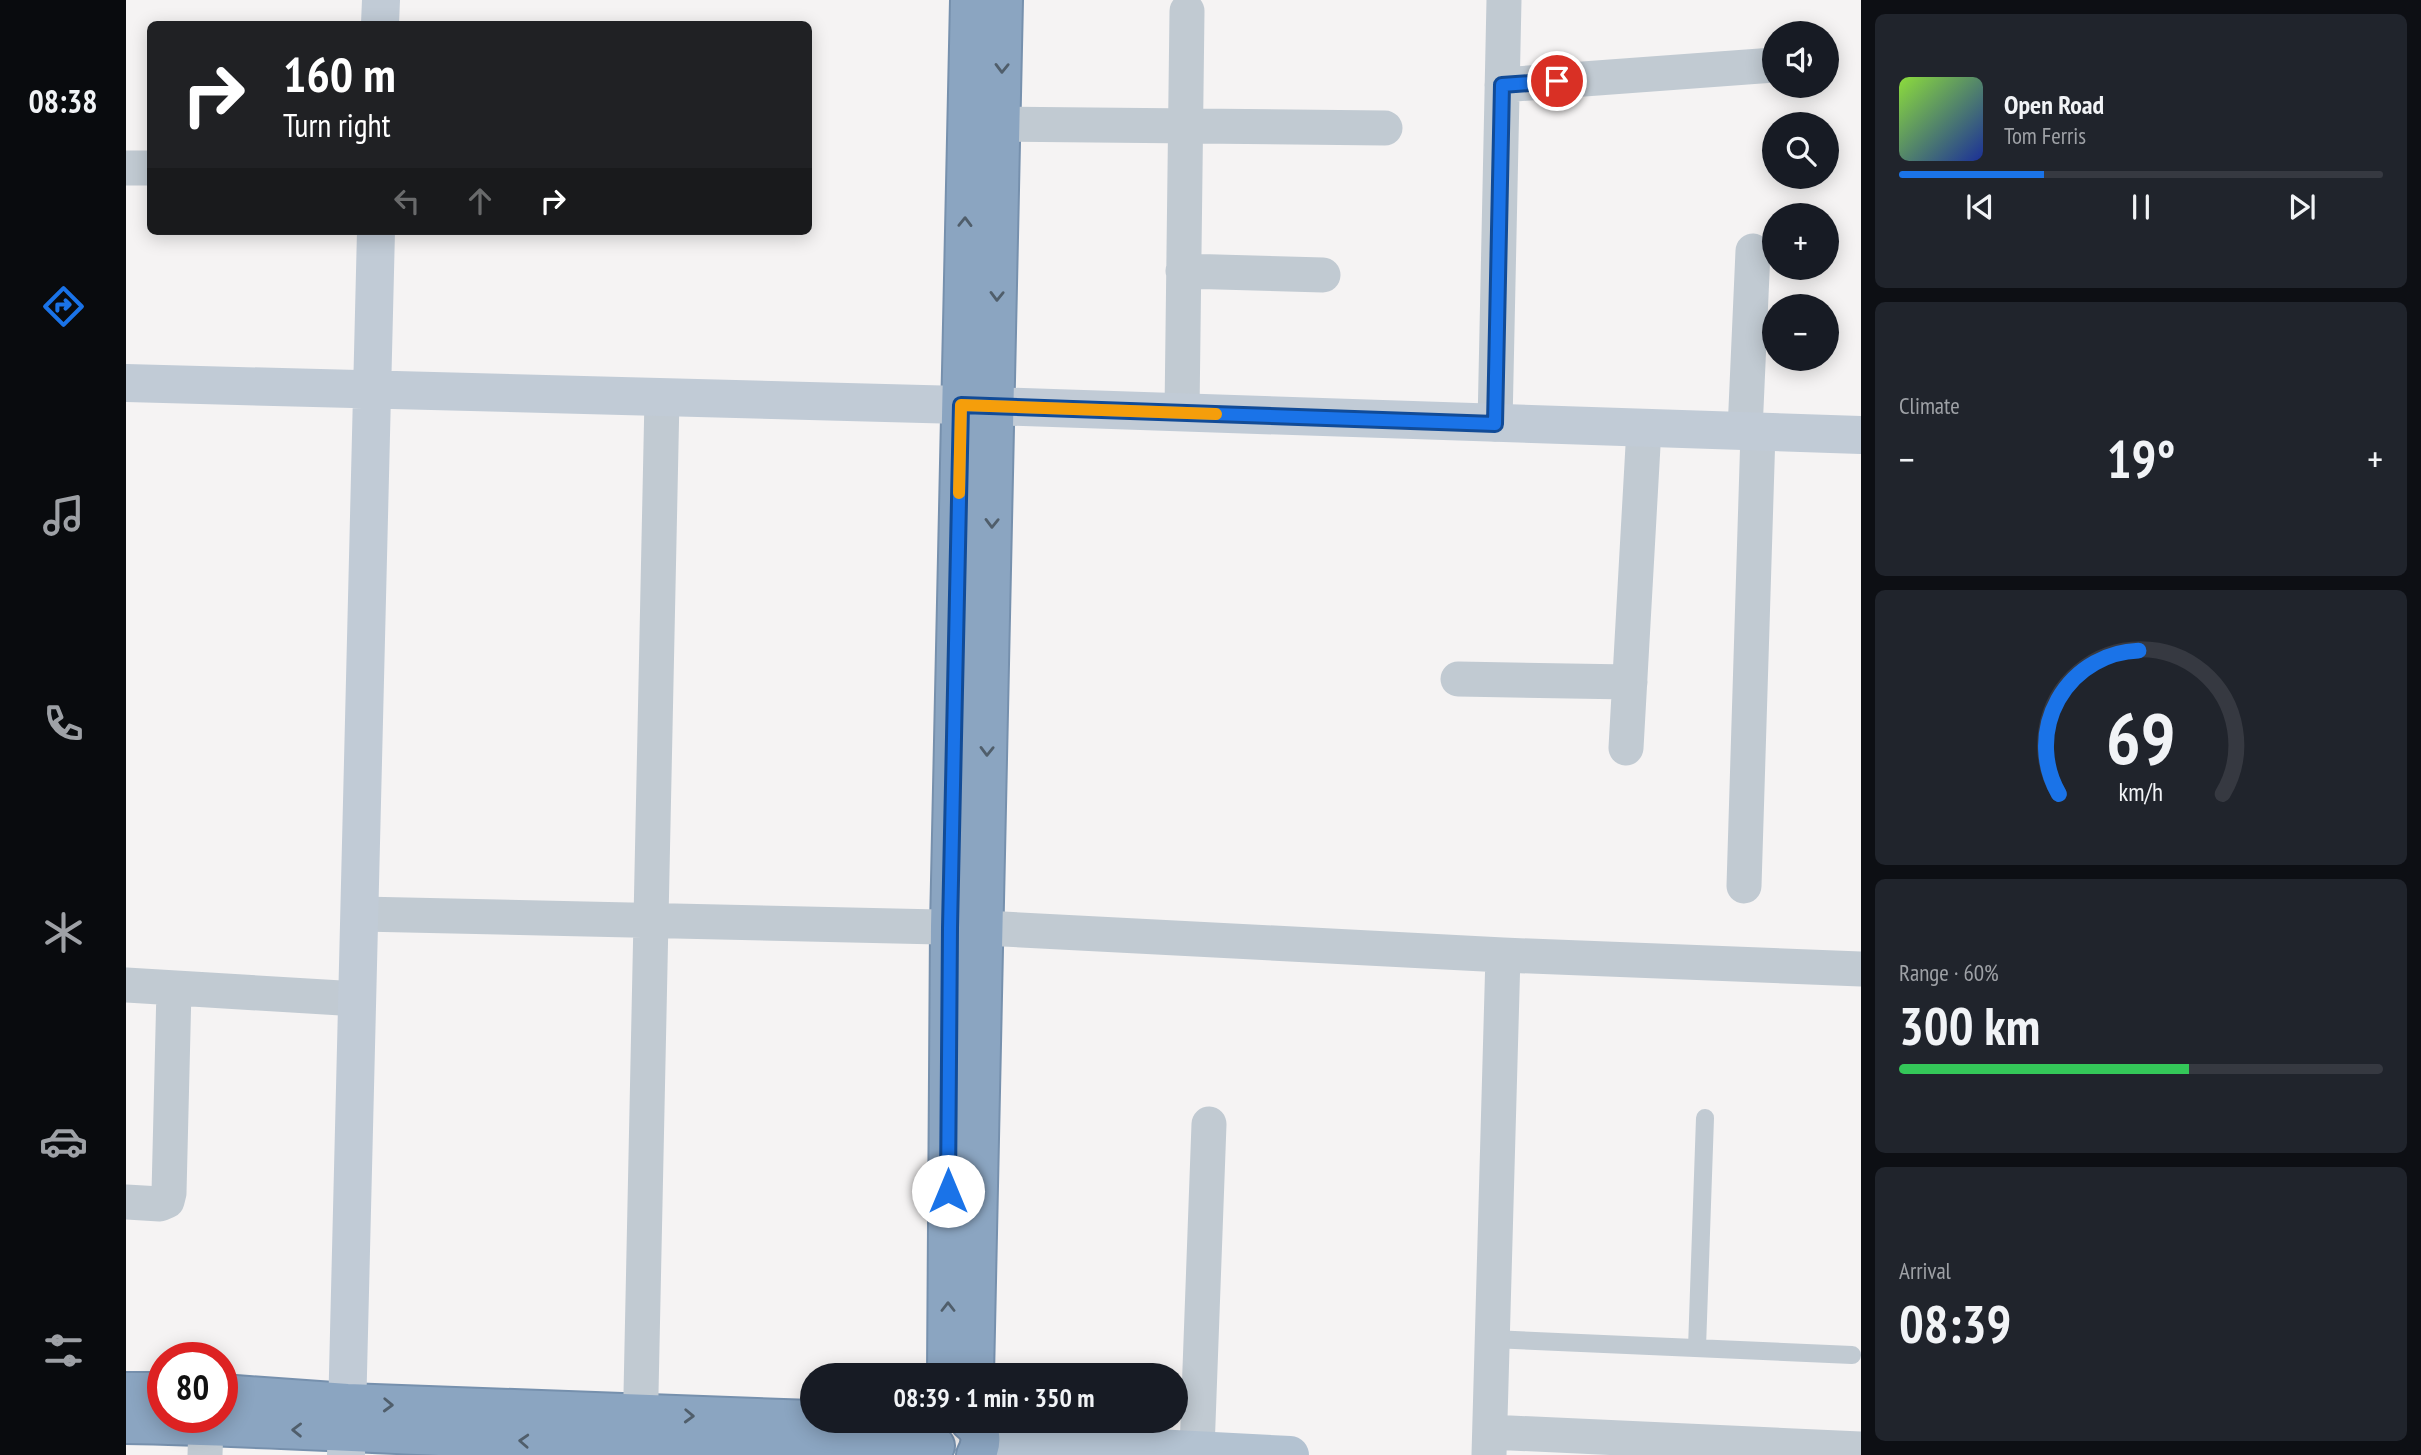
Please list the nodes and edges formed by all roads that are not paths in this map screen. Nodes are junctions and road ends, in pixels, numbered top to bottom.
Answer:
1 (381, 0) edge
2 (970, 0) edge
3 (1003, 0) edge
4 (1504, 0) edge
5 (1186, 11) dead end
6 (380, 21) edge
7 (1762, 66) edge
8 (1502, 85) junction
9 (1000, 124) junction
10 (1185, 126) junction
11 (1385, 128) dead end
12 (126, 167) edge
13 (147, 168) edge
14 (376, 235) edge
15 (1753, 251) dead end
16 (1183, 271) junction
17 (1323, 275) dead end
18 (126, 383) edge
19 (372, 390) junction
20 (662, 398) junction
21 (978, 406) junction
22 (1182, 413) junction
23 (1495, 424) junction
24 (1644, 428) junction
25 (1751, 432) junction
26 (1861, 435) edge
27 (1458, 679) dead end
28 (1630, 682) junction
29 (1626, 748) dead end
30 (1744, 886) dead end
31 (361, 914) junction
32 (653, 918) junction
33 (967, 928) junction
34 (1503, 955) junction
35 (1861, 969) edge
36 (126, 985) edge
37 (174, 989) junction
38 (358, 999) junction
39 (1704, 1118) dead end
40 (1209, 1124) dead end
41 (126, 1202) edge
42 (1492, 1339) junction
43 (1697, 1348) junction
44 (1852, 1355) dead end
45 (948, 1363) edge
46 (974, 1363) edge
47 (126, 1392) edge
48 (147, 1392) edge
49 (800, 1421) edge
50 (126, 1424) edge
51 (147, 1424) edge
52 (238, 1426) edge
53 (347, 1430) edge
54 (640, 1431) junction
55 (959, 1434) edge
56 (1489, 1444) edge
57 (1861, 1449) edge
58 (1197, 1450) junction
59 (1290, 1455) edge

1 - 6 street
21 -> 2 highway
3 -> 9 highway
4 - 8 street
5 - 10 street
7 - 8 street
8 - 23 street
9 - 10 street
9 -> 21 highway
10 - 11 street
10 - 16 street
12 - 13 street
14 - 19 street
15 - 25 street
16 - 17 street
16 - 22 street
18 - 19 street
19 - 20 street
19 - 31 street
20 - 21 street
20 - 32 street
21 - 22 street
21 - 33 highway
22 - 23 street
23 - 24 street
24 - 25 street
24 - 28 street
25 - 26 street
25 - 30 street
27 - 28 street
28 - 29 street
31 - 32 street
31 - 38 street
32 - 33 street
32 - 54 street
33 - 34 street
45 -> 33 highway
33 - 46 highway
34 - 35 street
34 - 42 street
36 - 37 street
37 - 38 street
37 - 41 street
38 - 53 street
39 - 43 lane
40 - 58 street
42 - 43 lane
42 - 56 street
43 - 44 lane
47 - 48 highway
54 -> 49 highway
50 - 51 highway
52 - 53 highway
53 - 54 highway
54 - 55 highway
55 - 58 main road
56 - 57 street
58 - 59 main road

